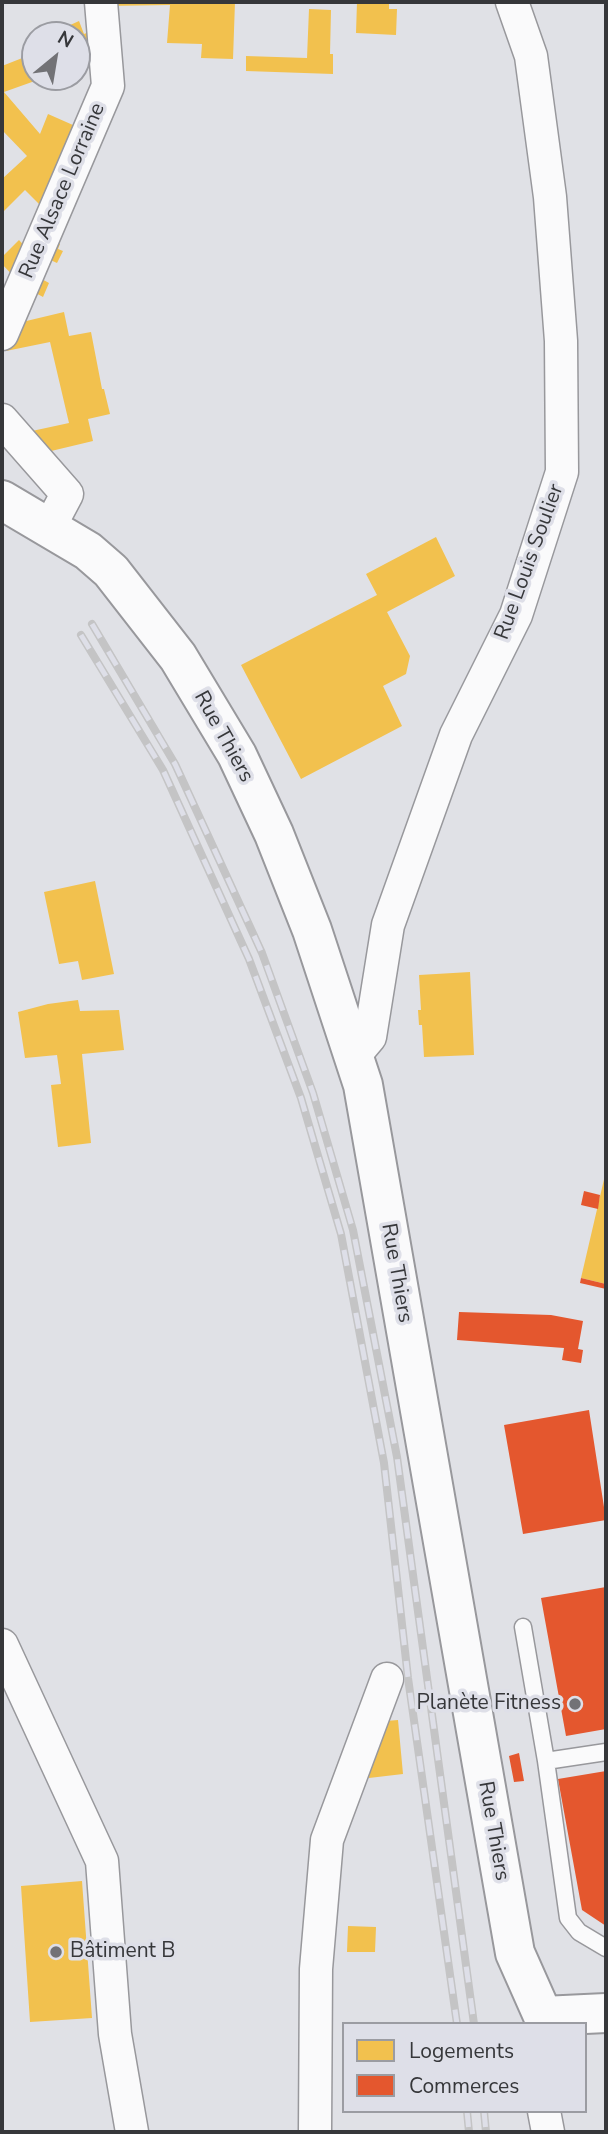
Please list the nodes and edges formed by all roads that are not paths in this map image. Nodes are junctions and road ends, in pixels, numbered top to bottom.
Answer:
1 (101, 2) edge
2 (512, 2) edge
3 (2, 334) edge
4 (2, 420) edge
5 (2, 500) edge
6 (49, 528) junction
7 (354, 1056) junction
8 (523, 1627) dead end
9 (2, 1645) edge
10 (387, 1679) dead end
11 (606, 1752) edge
12 (546, 1761) junction
13 (606, 1948) edge
14 (606, 2013) edge
15 (543, 2020) edge
16 (544, 2113) edge
17 (132, 2132) edge
18 (315, 2132) edge
19 (548, 2132) edge

1 - 3 street, Rue Alsace Lorraine
2 - 7 street, Rue Louis Soulier
4 - 6 street
5 - 6 street, Rue Thiers
6 - 7 street, Rue Thiers
7 - 15 street, Rue Thiers
8 - 12 lane
9 - 17 street
10 - 18 street
11 - 12 lane
12 - 13 lane
14 - 15 street
16 - 19 street

